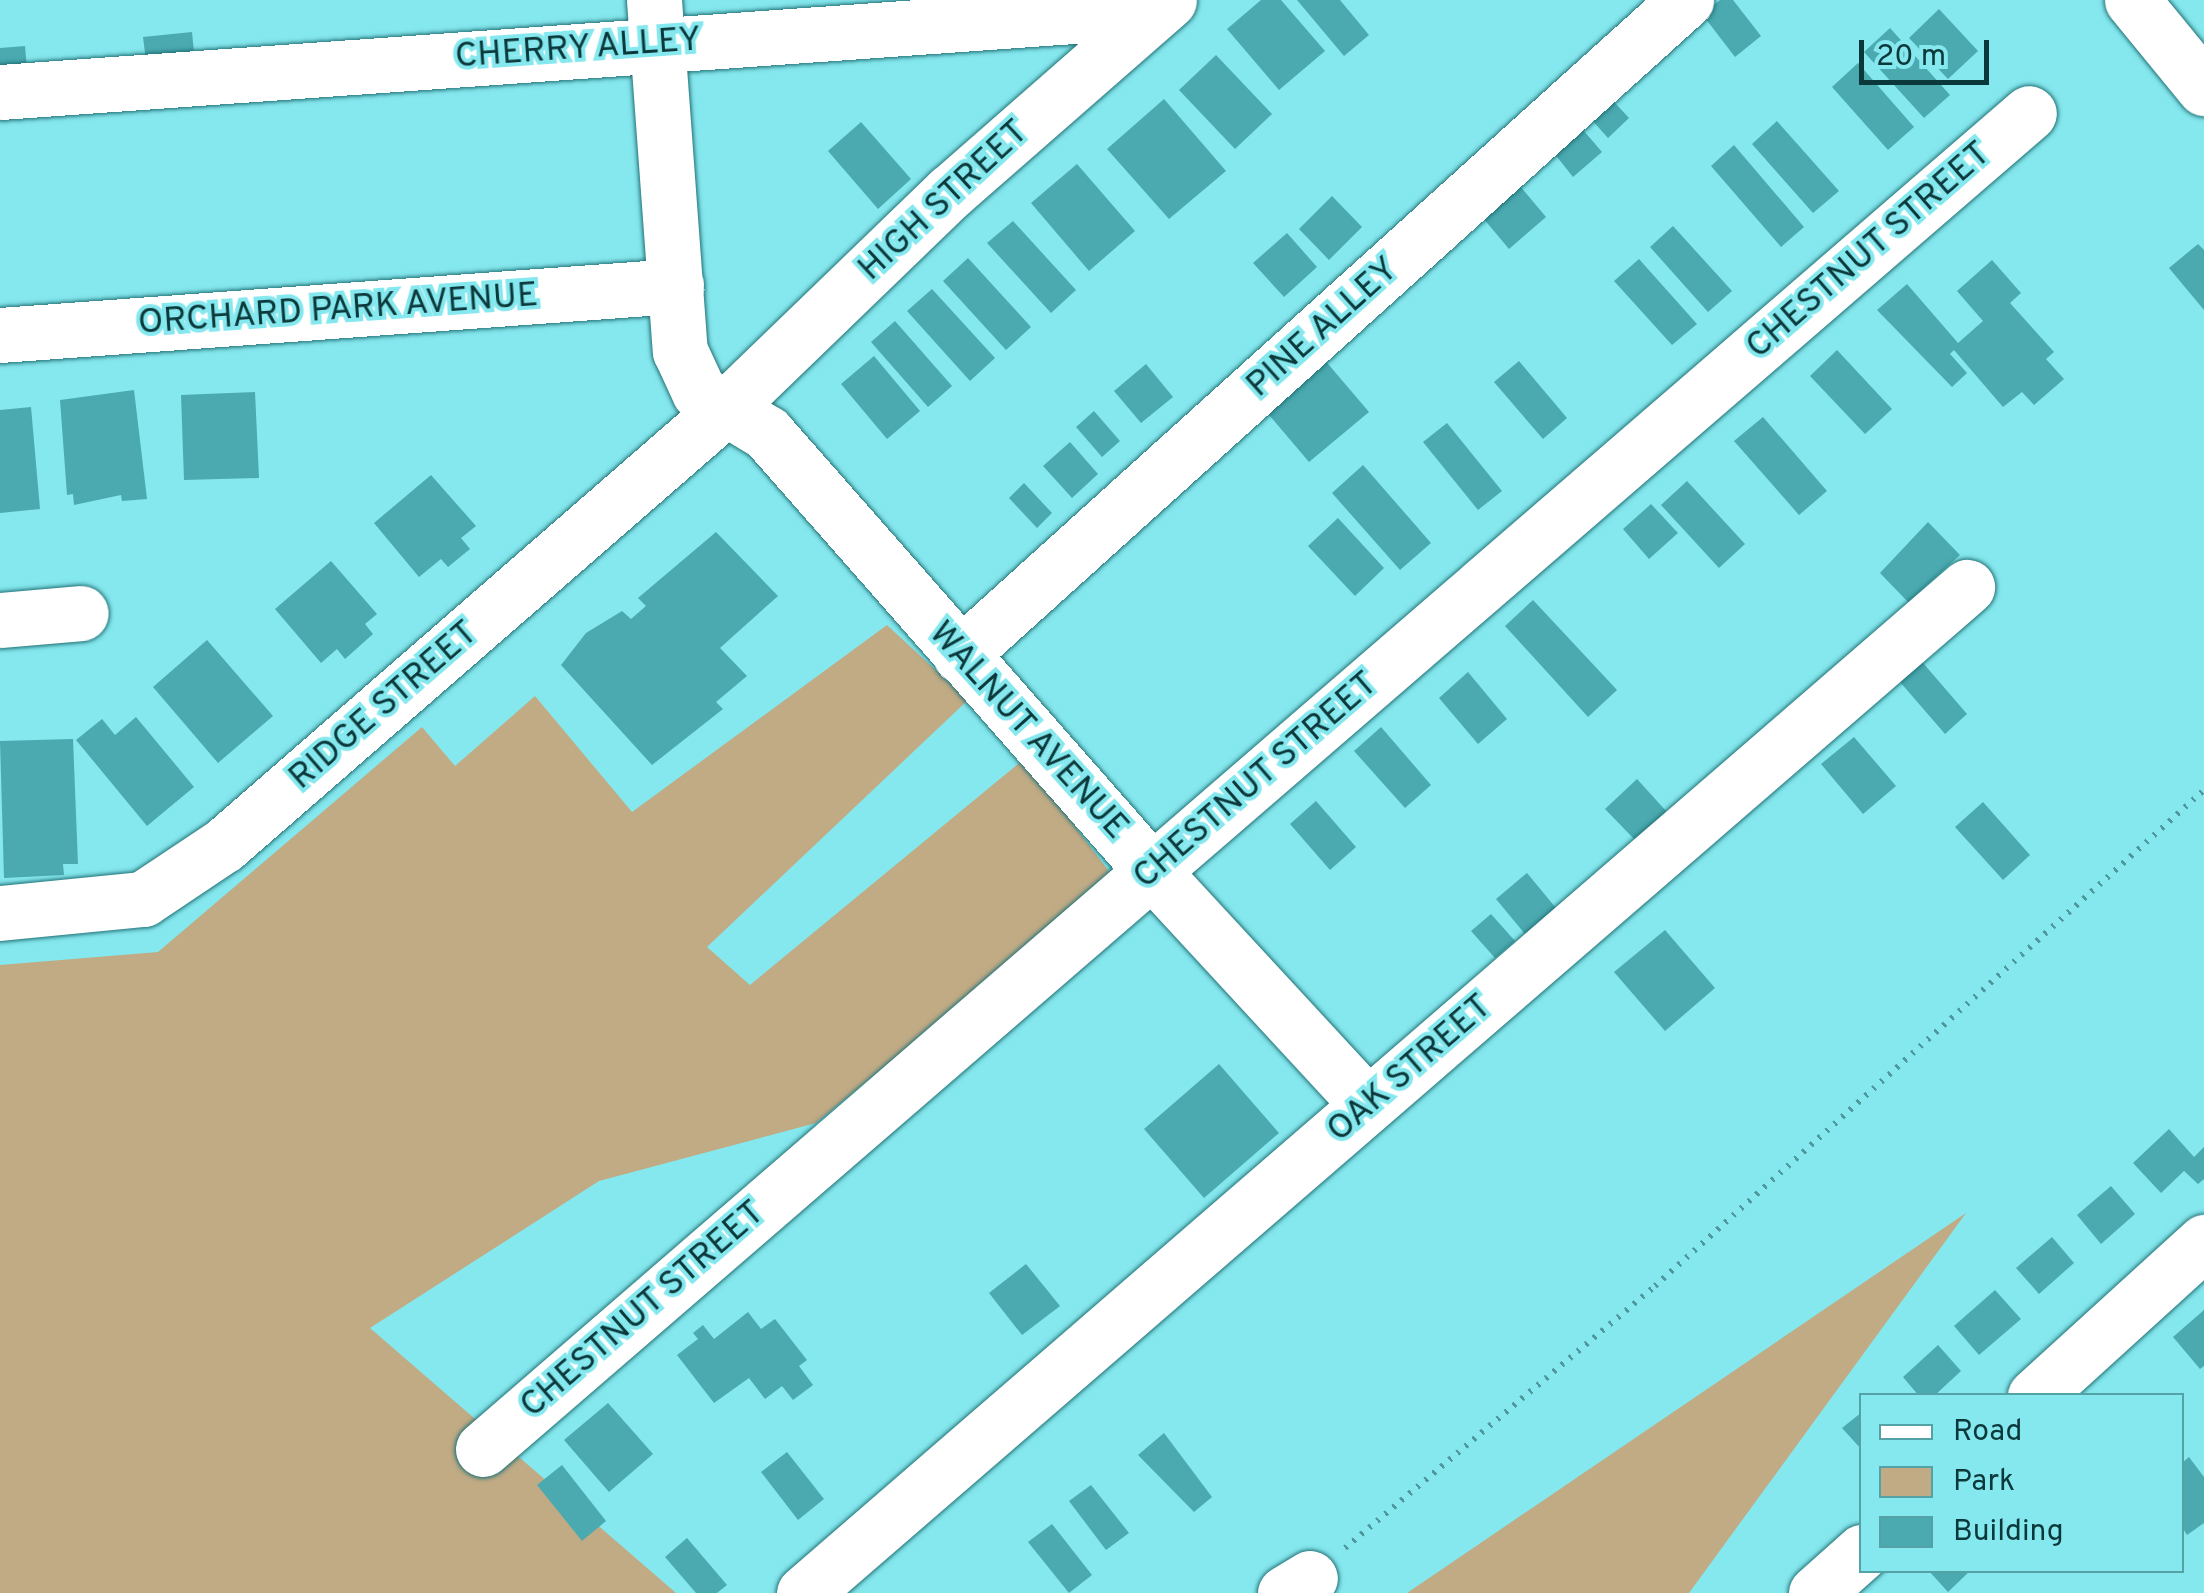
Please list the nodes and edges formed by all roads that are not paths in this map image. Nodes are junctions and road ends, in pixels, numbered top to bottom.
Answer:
1 (1686, 0) edge
2 (2132, 0) edge
3 (1163, 5) edge
4 (656, 21) edge
5 (2204, 88) edge
6 (0, 92) edge
7 (2029, 113) dead end
8 (676, 286) junction
9 (0, 335) edge
10 (725, 410) junction
11 (1966, 587) dead end
12 (80, 613) dead end
13 (0, 620) edge
14 (960, 655) junction
15 (1152, 871) junction
16 (0, 912) edge
17 (1368, 1105) junction
18 (2204, 1242) edge
19 (2038, 1393) edge
20 (483, 1449) dead end
21 (1859, 1555) edge
22 (865, 1572) edge
23 (804, 1593) edge
24 (1816, 1593) edge

1 - 14 street, PINE ALLEY
2 - 5 street
3 - 4 street, CHERRY ALLEY
3 - 10 street, HIGH STREET
4 - 6 street, CHERRY ALLEY
4 - 8 street, WALNUT AVENUE
7 - 15 street, CHESTNUT STREET
8 - 9 street, ORCHARD PARK AVENUE
8 - 10 street, WALNUT AVENUE
10 - 14 street, WALNUT AVENUE
10 - 16 street, RIDGE STREET
11 - 17 street, OAK STREET
12 - 13 street
14 - 15 street, WALNUT AVENUE
15 - 17 street, WALNUT AVENUE
15 - 20 street, CHESTNUT STREET
17 - 22 street, OAK STREET
18 - 19 street
21 - 24 street
22 - 23 street, OAK STREET

